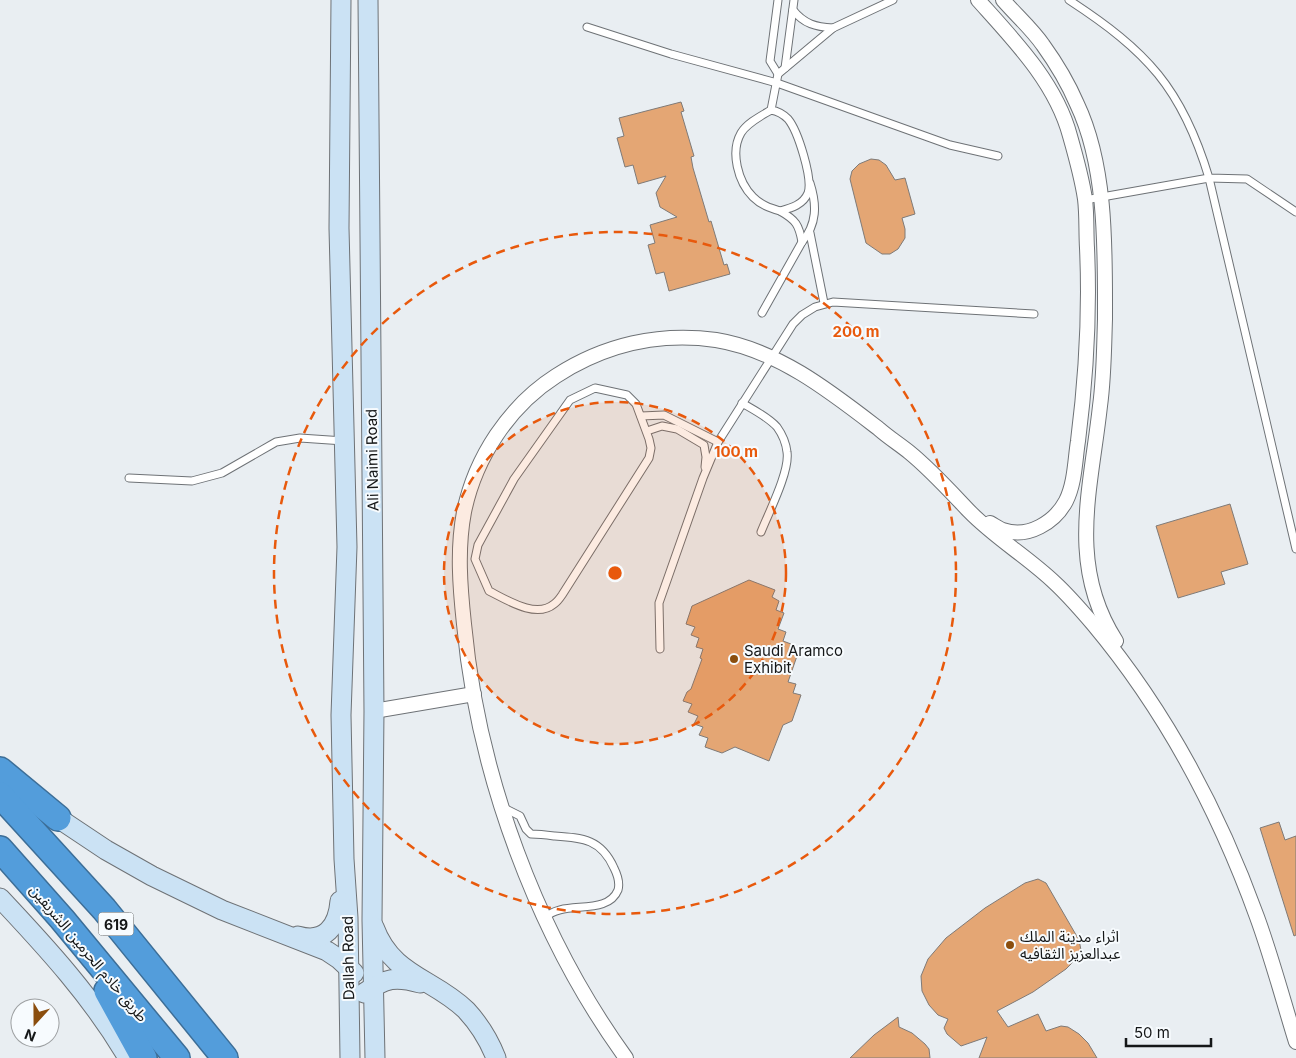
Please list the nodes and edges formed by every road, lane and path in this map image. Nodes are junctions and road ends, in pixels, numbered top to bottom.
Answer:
1 (341, 0) edge
2 (368, 0) edge
3 (778, 0) edge
4 (794, 0) edge
5 (893, 0) edge
6 (978, 0) edge
7 (1003, 0) edge
8 (1069, 0) edge
9 (793, 10) junction
10 (587, 27) dead end
11 (833, 28) junction
12 (785, 68) junction
13 (778, 74) junction
14 (777, 83) junction
15 (771, 110) junction
16 (998, 156) dead end
17 (1209, 178) junction
18 (809, 180) junction
19 (1102, 198) junction
20 (1085, 200) junction
21 (780, 211) junction
22 (1296, 212) edge
23 (810, 233) junction
24 (802, 242) junction
25 (824, 304) junction
26 (762, 313) dead end
27 (1034, 314) dead end
28 (771, 358) junction
29 (742, 403) junction
30 (641, 416) junction
31 (647, 431) junction
32 (344, 441) junction
33 (718, 442) junction
34 (129, 478) dead end
35 (703, 478) junction
36 (968, 510) junction
37 (762, 532) dead end
38 (1296, 548) edge
39 (660, 649) dead end
40 (1132, 675) junction
41 (474, 694) junction
42 (374, 711) junction
43 (0, 759) edge
44 (0, 770) edge
45 (0, 795) edge
46 (502, 807) junction
47 (58, 818) junction
48 (0, 849) edge
49 (344, 858) junction
50 (0, 898) edge
51 (545, 918) junction
52 (62, 919) junction
53 (372, 920) junction
54 (256, 923) junction
55 (348, 967) junction
56 (368, 991) junction
57 (450, 998) junction
58 (349, 1025) junction
59 (1296, 1042) edge
60 (128, 1058) edge
61 (144, 1058) edge
62 (177, 1058) edge
63 (225, 1058) edge
64 (350, 1058) edge
65 (364, 1058) edge
66 (375, 1058) edge
67 (496, 1058) edge
68 (626, 1058) edge

1 - 32 main road, Ali Naimi Road
2 - 42 main road, Ali Naimi Road
3 - 13 lane
4 - 9 lane
5 - 11 lane
6 - 20 street
7 - 19 street
8 - 17 lane
9 - 11 lane
9 - 12 lane
10 - 14 lane
11 - 12 lane
12 - 13 lane
13 - 14 lane
14 - 15 lane
14 - 16 lane
15 - 18 lane
15 - 21 lane
17 - 19 lane
17 - 22 lane
17 - 38 lane
18 - 21 lane
18 - 23 lane
19 - 20 lane
19 - 40 street
20 - 36 street
21 - 24 lane
23 - 24 lane
23 - 25 lane
24 - 26 lane
25 - 27 lane
25 - 28 lane
28 - 29 lane
28 - 36 street
28 - 41 street
29 - 33 lane
29 - 37 lane
30 - 31 lane
30 - 31 lane
30 - 33 lane
31 - 35 lane
32 - 34 lane
32 - 49 main road, Ali Naimi Road
33 - 35 lane
35 - 39 lane
36 - 40 street
40 - 59 street
41 - 42 street
41 - 46 street
42 - 53 main road, Ali Naimi Road
43 - 47 main road
44 - 47 highway
45 - 63 highway, 619
46 - 51 street
46 - 51 lane
47 - 54 main road
48 - 52 highway, طريق خادم الحرمين الشريفين / 619
49 - 54 main road
49 - 55 main road, Dallah Road
50 - 60 main road
51 - 68 street
52 - 61 highway
52 - 62 highway, طريق خادم الحرمين الشريفين / 619
53 - 56 main road, Dallah Road
53 - 57 main road
54 - 55 main road
55 - 56 main road
55 - 58 main road, Dallah Road
56 - 57 main road
56 - 58 main road
56 - 65 main road
56 - 66 main road, Dallah Road
57 - 67 main road
58 - 64 main road, Dallah Road

